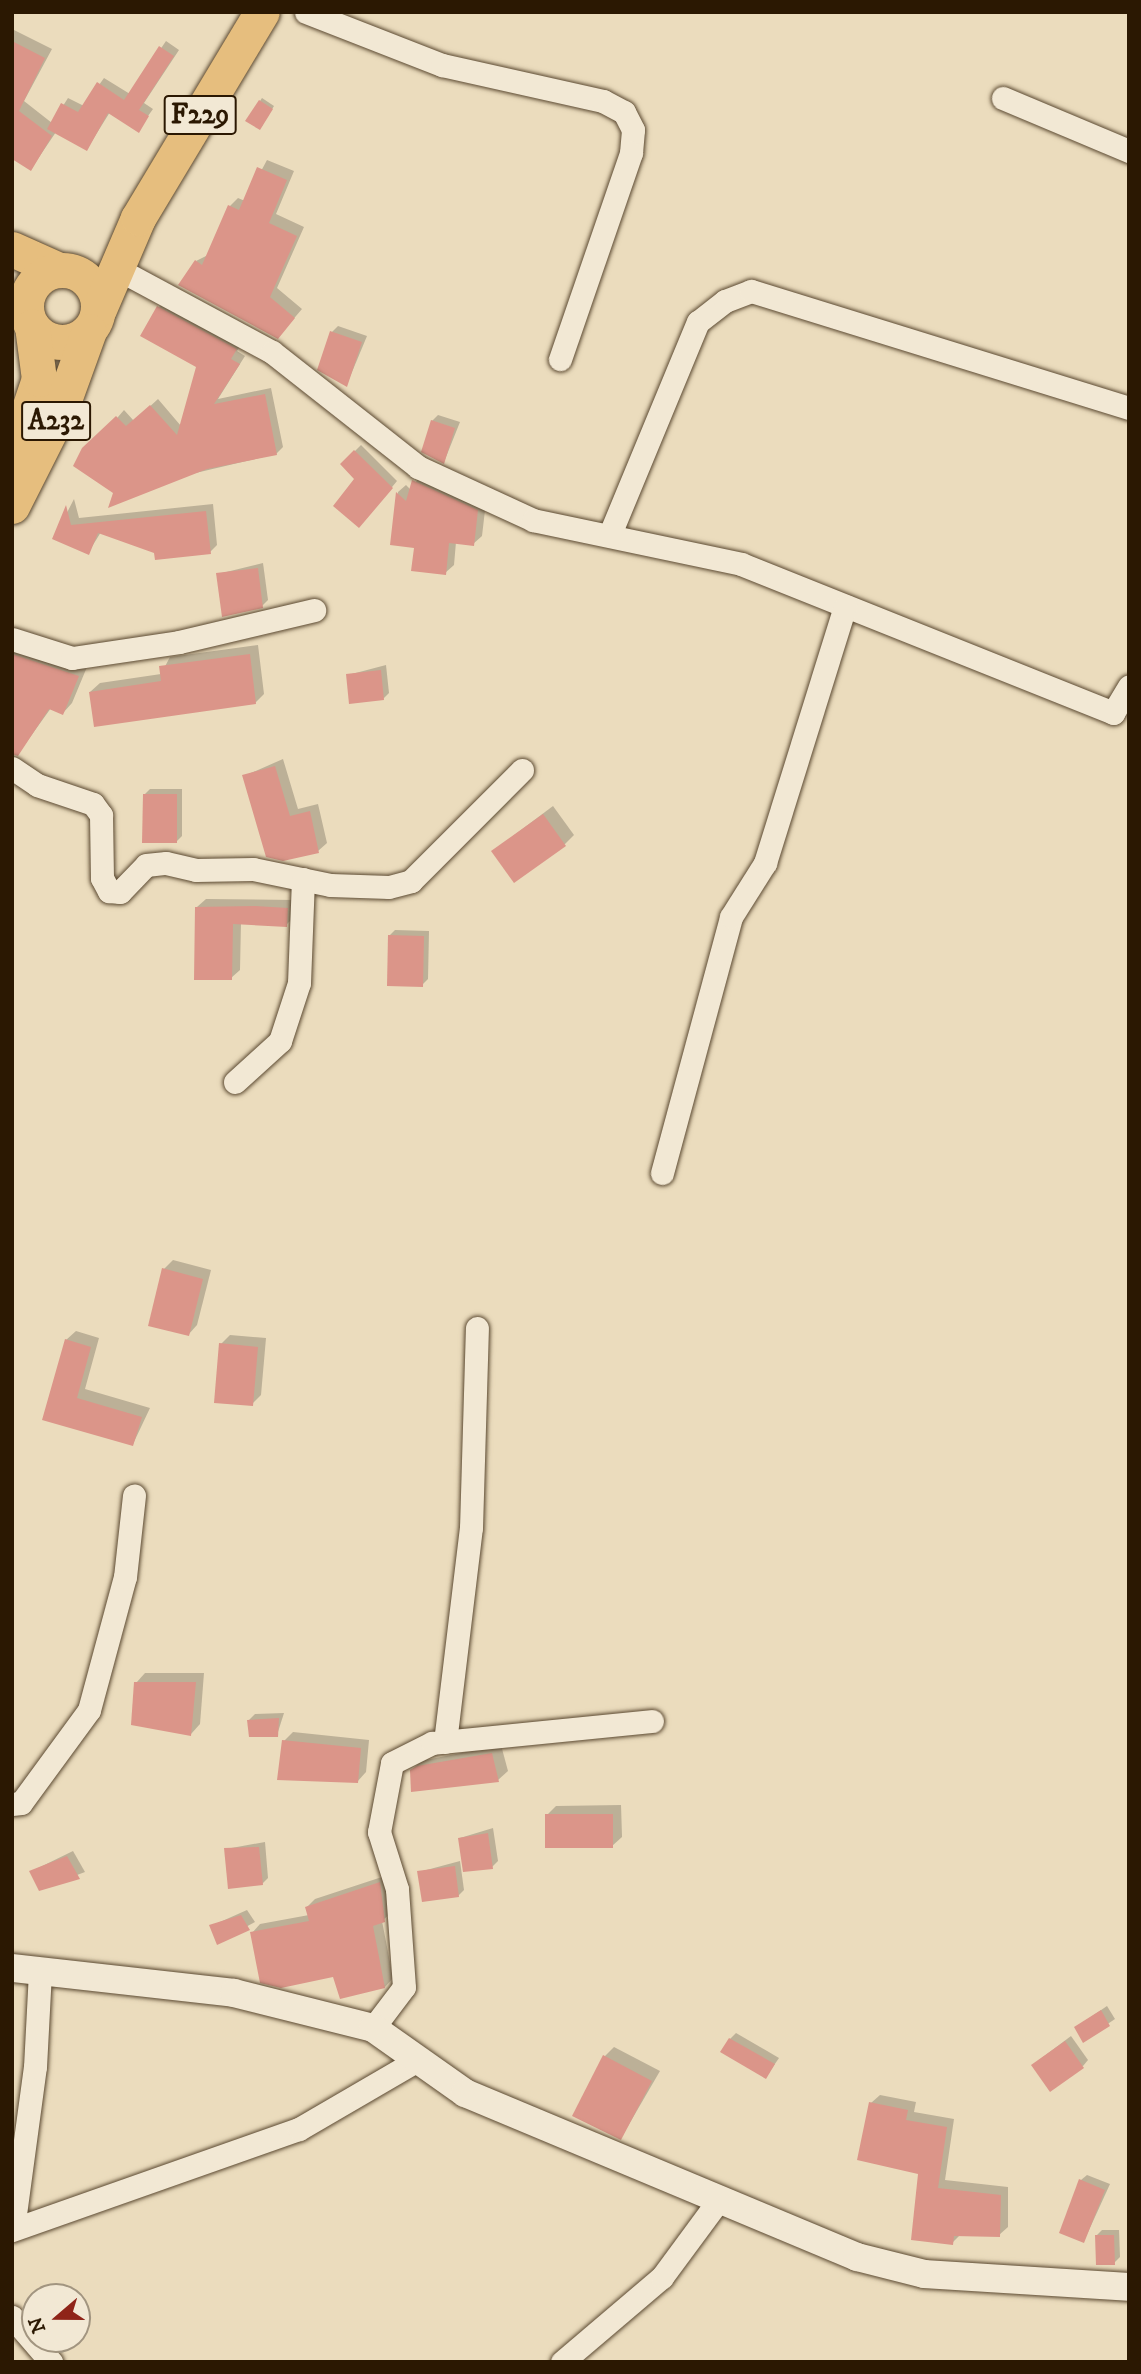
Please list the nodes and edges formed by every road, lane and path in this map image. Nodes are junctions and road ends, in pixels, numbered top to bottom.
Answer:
1 (261, 12) edge
2 (306, 12) edge
3 (1003, 98) dead end
4 (1129, 150) edge
5 (138, 218) junction
6 (12, 249) edge
7 (116, 268) junction
8 (60, 269) junction
9 (24, 310) edge
10 (94, 320) junction
11 (560, 359) dead end
12 (1129, 408) edge
13 (12, 459) edge
14 (12, 506) edge
15 (610, 534) junction
16 (845, 606) junction
17 (314, 610) dead end
18 (12, 639) edge
19 (1129, 686) edge
20 (12, 768) edge
21 (522, 770) dead end
22 (303, 879) junction
23 (235, 1082) dead end
24 (662, 1173) dead end
25 (477, 1328) dead end
26 (134, 1495) dead end
27 (652, 1721) dead end
28 (445, 1742) junction
29 (12, 1804) edge
30 (12, 1968) edge
31 (40, 1973) junction
32 (373, 2028) junction
33 (414, 2062) junction
34 (718, 2201) junction
35 (13, 2230) edge
36 (1129, 2287) edge
37 (12, 2317) edge
38 (51, 2362) edge
39 (562, 2362) edge

1 - 5 main road, F229
2 - 11 street
3 - 4 street
5 - 7 main road, F229
5 - 8 main road, F229
6 - 8 main road
7 - 10 main road, F229
7 - 15 street
8 - 9 main road
8 - 10 main road
9 - 10 main road
9 - 13 main road, A232
10 - 14 main road, A232
12 - 15 street
15 - 16 street
16 - 19 street
16 - 24 street
17 - 18 street
20 - 22 street
21 - 22 street
22 - 23 street
25 - 28 street
26 - 29 street
27 - 28 street
28 - 32 street
30 - 31 street
31 - 32 street
31 - 35 street
32 - 33 street
33 - 34 street
33 - 35 street
34 - 36 street
34 - 39 street
37 - 38 street

